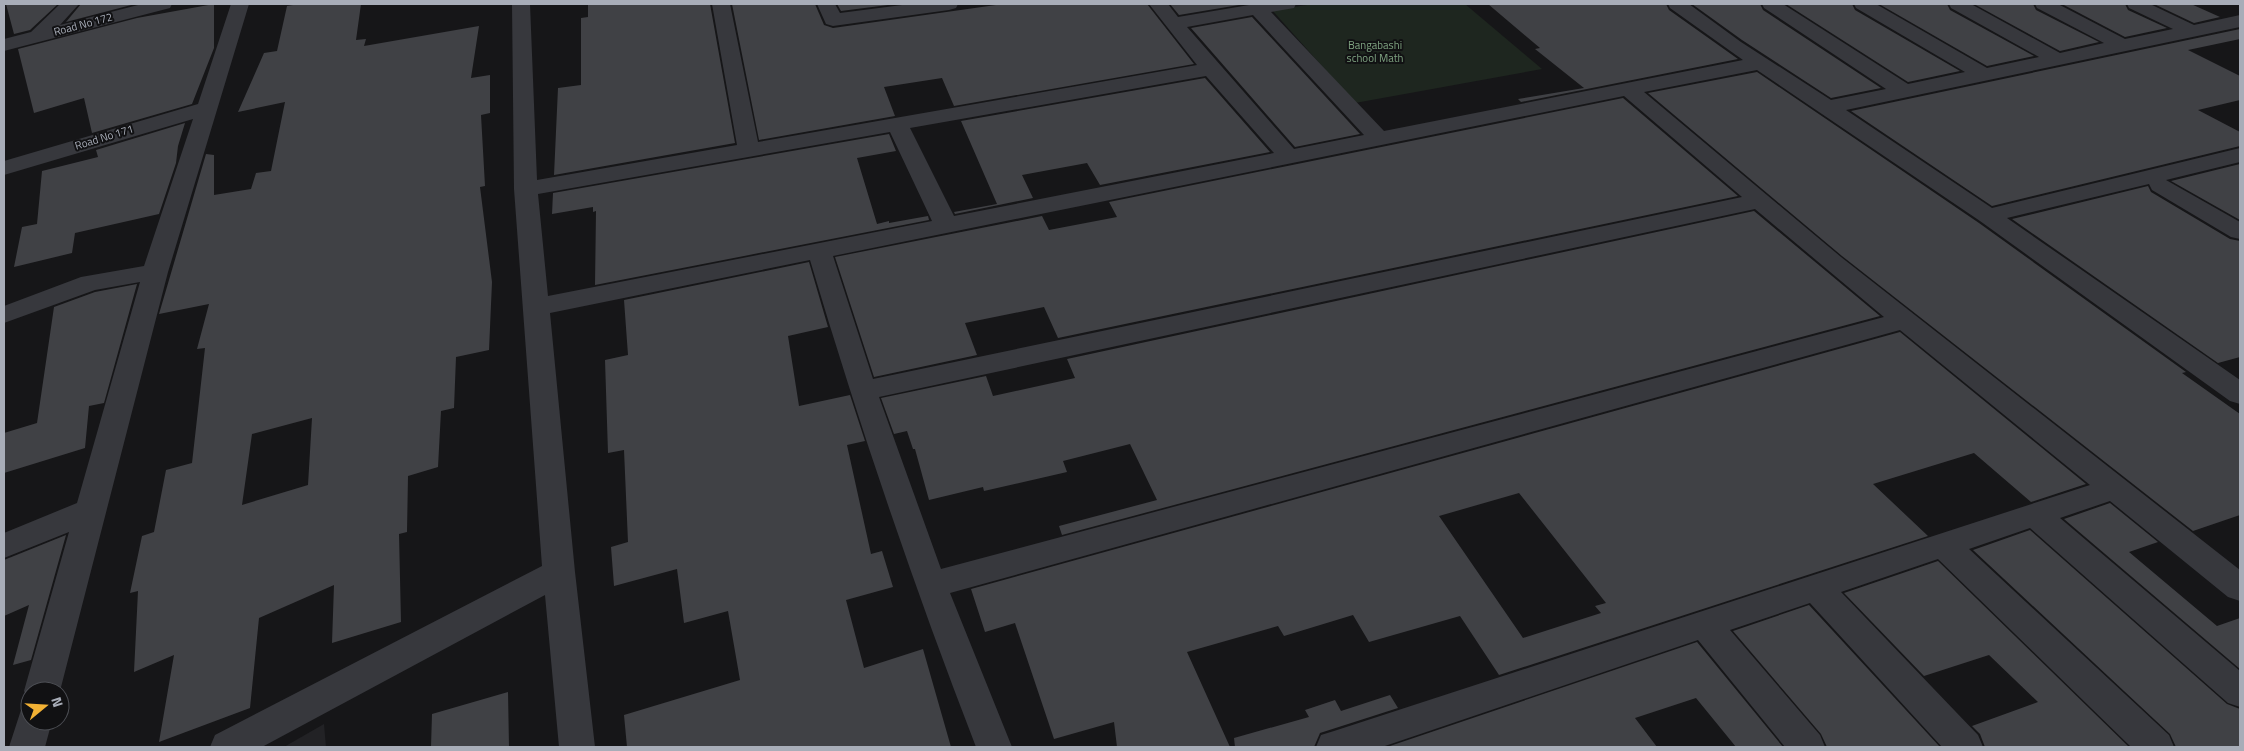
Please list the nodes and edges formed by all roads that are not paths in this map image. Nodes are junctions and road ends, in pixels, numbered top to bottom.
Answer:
1 (70, 4) edge
2 (163, 4) edge
3 (240, 4) edge
4 (521, 4) edge
5 (721, 4) edge
6 (826, 4) edge
7 (949, 4) edge
8 (1158, 4) edge
9 (1287, 4) edge
10 (1677, 4) edge
11 (1771, 4) edge
12 (1863, 4) edge
13 (1958, 4) edge
14 (2044, 4) edge
15 (2136, 4) edge
16 (2225, 4) edge
17 (904, 7) edge
18 (1258, 9) junction
19 (2240, 11) edge
20 (2240, 21) edge
21 (1174, 23) junction
22 (2192, 31) junction
23 (38, 36) junction
24 (2122, 45) junction
25 (4, 46) edge
26 (2057, 59) junction
27 (1760, 63) junction
28 (1211, 69) junction
29 (1983, 74) junction
30 (1628, 89) junction
31 (1904, 91) junction
32 (1828, 106) junction
33 (206, 108) junction
34 (897, 124) junction
35 (1379, 139) junction
36 (749, 150) junction
37 (2240, 156) edge
38 (1289, 157) junction
39 (4, 168) edge
40 (2160, 185) dead end
41 (526, 189) junction
42 (1758, 201) junction
43 (1988, 216) junction
44 (946, 225) junction
45 (2240, 232) edge
46 (819, 251) junction
47 (155, 272) junction
48 (536, 307) junction
49 (4, 315) edge
50 (1905, 320) junction
51 (863, 392) junction
52 (2240, 394) edge
53 (2116, 488) junction
54 (92, 510) junction
55 (2035, 515) junction
56 (1944, 545) junction
57 (4, 546) edge
58 (558, 572) junction
59 (931, 585) junction
60 (1816, 587) junction
61 (2240, 588) edge
62 (1705, 624) junction
63 (45, 681) edge
64 (2240, 692) edge
65 (31, 731) edge
66 (27, 747) edge
67 (228, 747) edge
68 (577, 747) edge
69 (994, 747) edge
70 (1334, 747) edge
71 (1807, 747) edge
72 (1965, 747) edge
73 (2156, 747) edge

1 - 23 street
2 - 23 street, Road No 172
3 - 33 street
4 - 41 street
5 - 36 street
6 - 17 street
7 - 17 street
8 - 21 street
9 - 18 street
10 - 27 street
11 - 31 street
12 - 29 street
13 - 26 street
14 - 24 street
15 - 22 street
16 - 19 street
18 - 21 street
18 - 35 street
20 - 22 street
21 - 28 street
22 - 24 street
23 - 25 street, Road No 172
24 - 26 street
26 - 29 street
27 - 30 street
27 - 32 street
28 - 34 street
28 - 38 street
29 - 31 street
30 - 35 street
30 - 42 street
31 - 32 street
32 - 43 street
33 - 39 street, Road No 171
33 - 47 street
34 - 36 street
34 - 44 street
35 - 38 street
36 - 41 street
37 - 43 street
38 - 44 street
40 - 45 street
41 - 48 street
42 - 50 street
42 - 51 street
43 - 52 street
44 - 46 street
46 - 48 street
46 - 51 street
47 - 49 street
47 - 54 street
48 - 58 street
50 - 53 street
50 - 59 street
51 - 59 street
53 - 55 street
53 - 61 street
54 - 57 street
54 - 63 street
55 - 56 street
55 - 64 street
56 - 60 street
56 - 73 street
58 - 67 street
58 - 68 street
59 - 69 street
60 - 62 street
60 - 72 street
62 - 70 street
62 - 71 street
65 - 66 street

